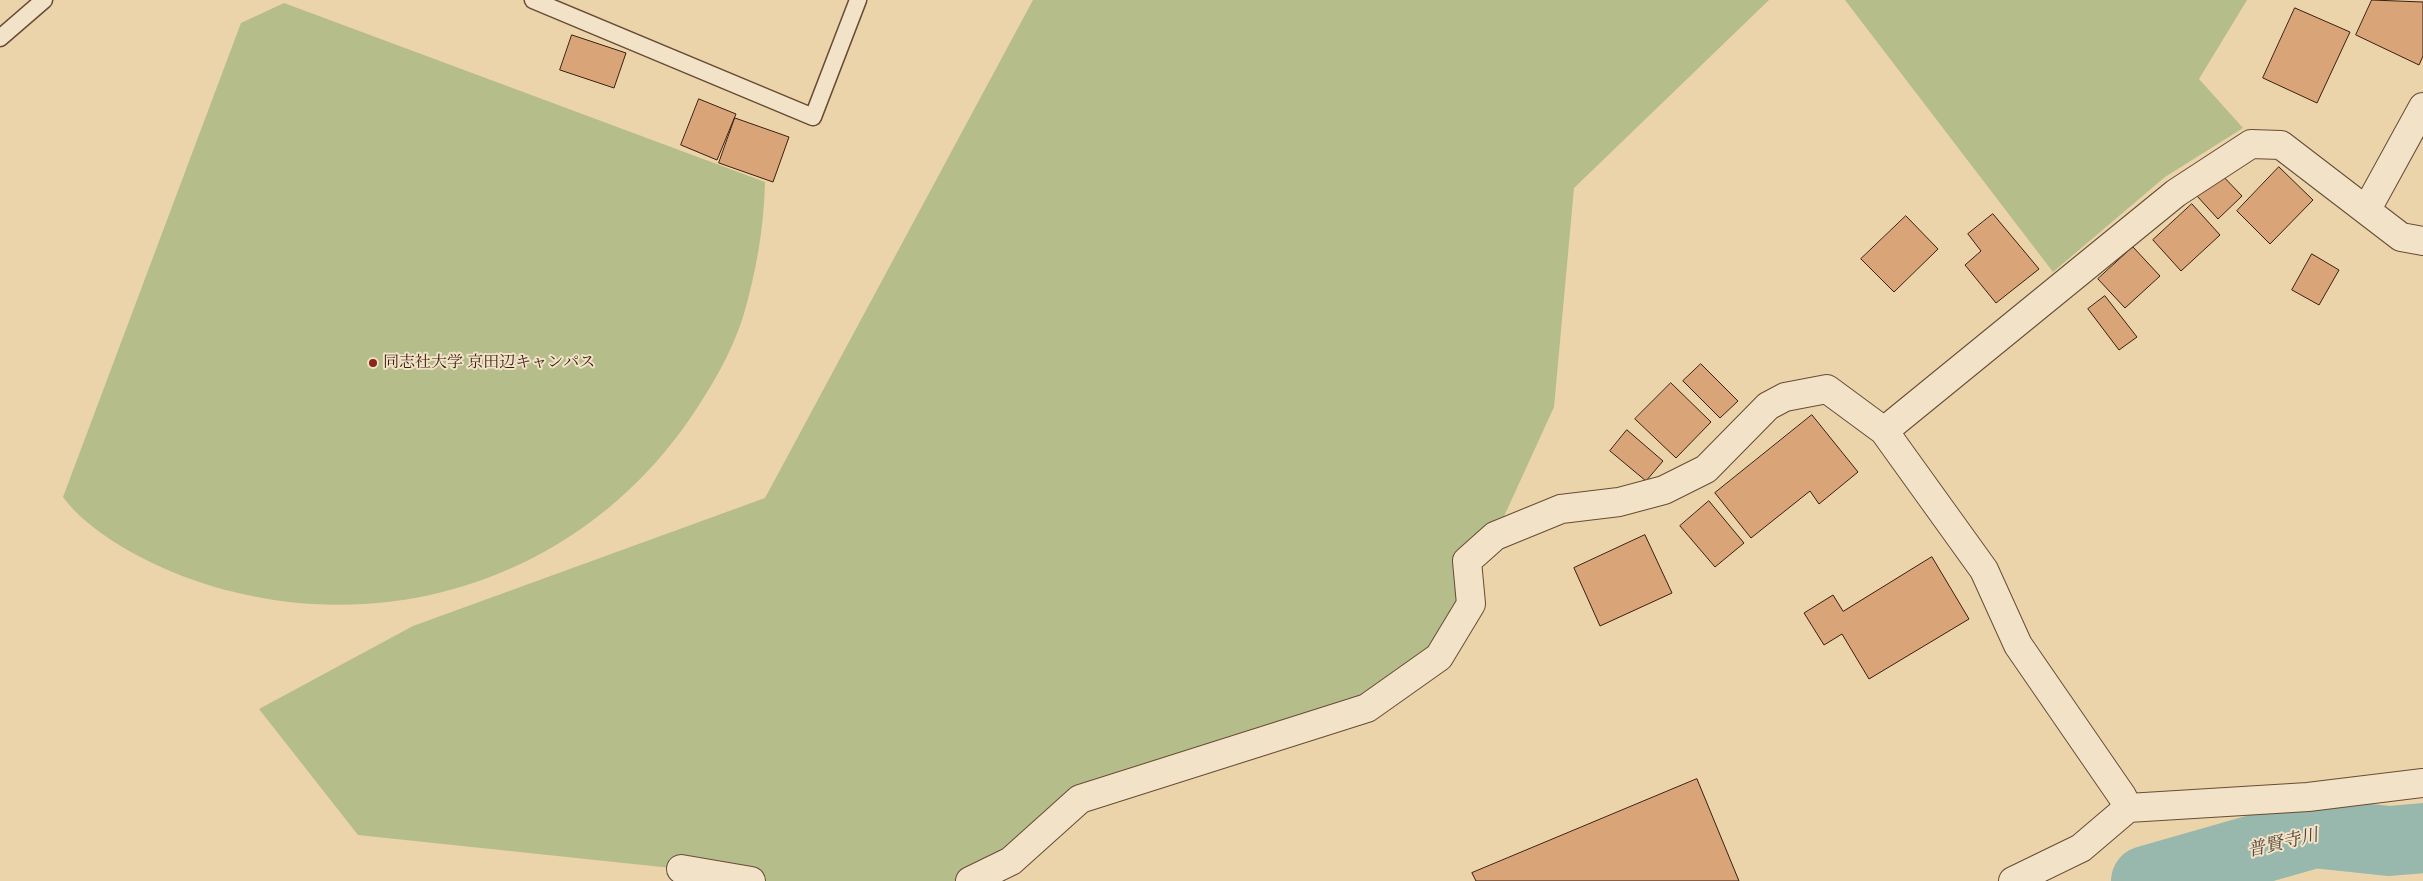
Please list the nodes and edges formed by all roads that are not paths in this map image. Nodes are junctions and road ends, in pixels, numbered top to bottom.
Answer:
1 (44, 0) edge
2 (533, 0) edge
3 (858, 0) edge
4 (0, 38) edge
5 (2423, 107) edge
6 (2367, 209) junction
7 (2423, 241) edge
8 (1884, 431) junction
9 (2423, 783) edge
10 (2128, 808) junction
11 (681, 869) dead end
12 (751, 881) edge
13 (970, 881) edge
14 (2013, 881) edge

1 - 4 lane
2 - 3 lane
5 - 6 street
6 - 7 street
6 - 8 street
8 - 10 street
8 - 13 street
9 - 10 street
10 - 14 street
11 - 12 street

